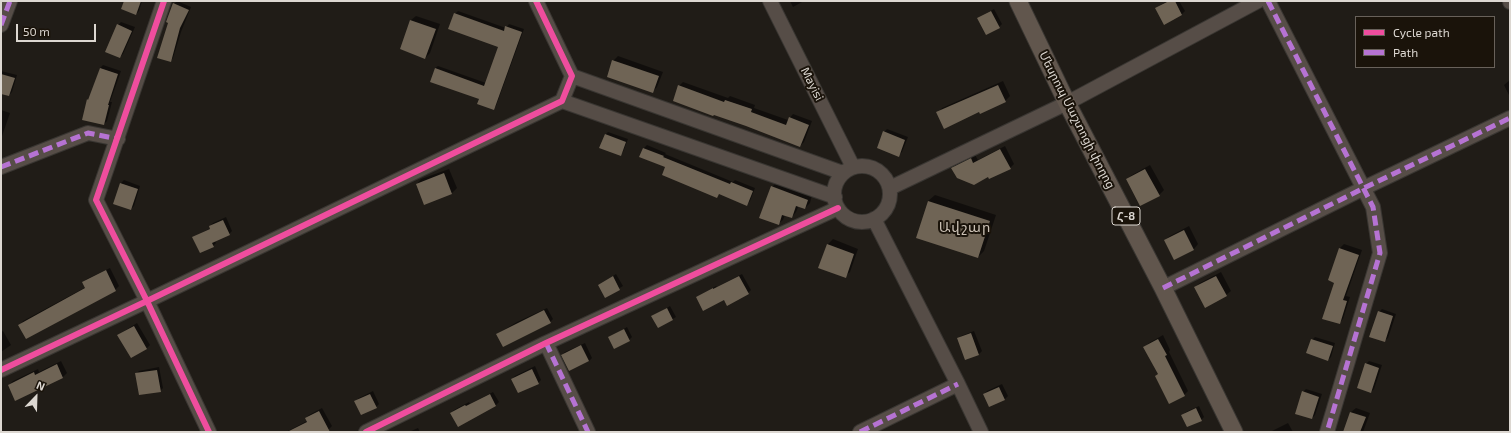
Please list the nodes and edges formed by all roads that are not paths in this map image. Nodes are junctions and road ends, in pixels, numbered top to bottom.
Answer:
1 (10, 1) edge
2 (164, 1) edge
3 (536, 1) edge
4 (770, 1) edge
5 (1018, 1) edge
6 (1258, 1) edge
7 (1268, 1) edge
8 (1, 24) edge
9 (572, 76) junction
10 (562, 100) junction
11 (1067, 103) junction
12 (1510, 118) edge
13 (118, 139) junction
14 (1, 167) edge
15 (848, 170) junction
16 (890, 188) junction
17 (1364, 188) junction
18 (836, 203) junction
19 (874, 219) junction
20 (1163, 288) junction
21 (147, 301) junction
22 (546, 343) junction
23 (1, 370) edge
24 (958, 384) junction
25 (209, 432) edge
26 (366, 432) edge
27 (588, 432) edge
28 (860, 432) edge
29 (981, 432) edge
30 (1234, 432) edge
31 (1327, 432) edge

1 - 8 street
2 - 13 street
3 - 9 street
4 - 15 street, Mayisi
5 - 11 main road, Մեսրոպ Մաշտոցի փողոց / Հ-8
6 - 11 street
7 - 17 street
9 - 10 street
9 - 15 street
10 - 18 street
10 - 21 street
11 - 16 street
11 - 20 main road, Մեսրոպ Մաշտոցի փողոց / Հ-8
12 - 17 street
13 - 14 street
13 - 21 street
15 - 16 street
15 - 18 street
16 - 19 street
17 - 20 street
17 - 31 street
18 - 19 street
18 - 22 street
19 - 24 street
20 - 30 main road, Մեսրոպ Մաշտոցի փողոց / Հ-8
21 - 23 street
21 - 25 street
22 - 26 street
22 - 27 street
24 - 28 street
24 - 29 street

